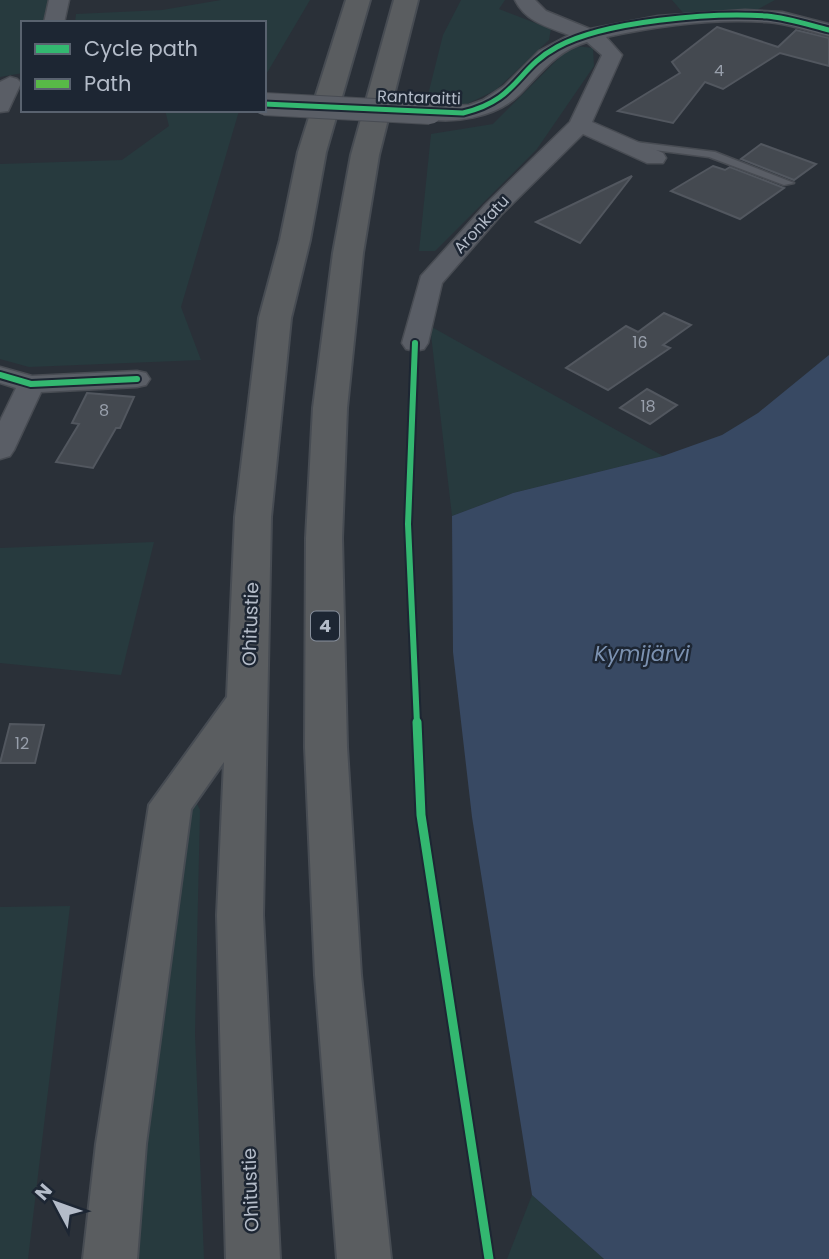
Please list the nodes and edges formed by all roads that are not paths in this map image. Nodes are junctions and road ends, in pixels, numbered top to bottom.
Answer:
1 (59, 0) edge
2 (358, 0) edge
3 (406, 0) edge
4 (526, 4) edge
5 (54, 21) edge
6 (829, 30) edge
7 (589, 35) junction
8 (11, 83) edge
9 (266, 104) edge
10 (0, 106) edge
11 (580, 125) junction
12 (624, 144) junction
13 (655, 158) dead end
14 (788, 183) dead end
15 (415, 343) dead end
16 (0, 375) edge
17 (137, 379) dead end
18 (31, 384) junction
19 (0, 450) edge
20 (248, 698) junction
21 (110, 1259) edge
22 (253, 1259) edge
23 (364, 1259) edge

1 - 5 street
2 - 20 highway, Ohitustie
3 - 23 highway, 4
4 - 7 street, Aronkatu
6 - 7 street, Rantaraitti
7 - 9 street, Rantaraitti, bridge
7 - 11 street, Aronkatu
8 - 10 street
11 - 12 street
11 - 15 street, Aronkatu
12 - 13 street
12 - 14 lane
16 - 18 street
17 - 18 street
18 - 19 street
20 - 21 highway
20 - 22 highway, Ohitustie

